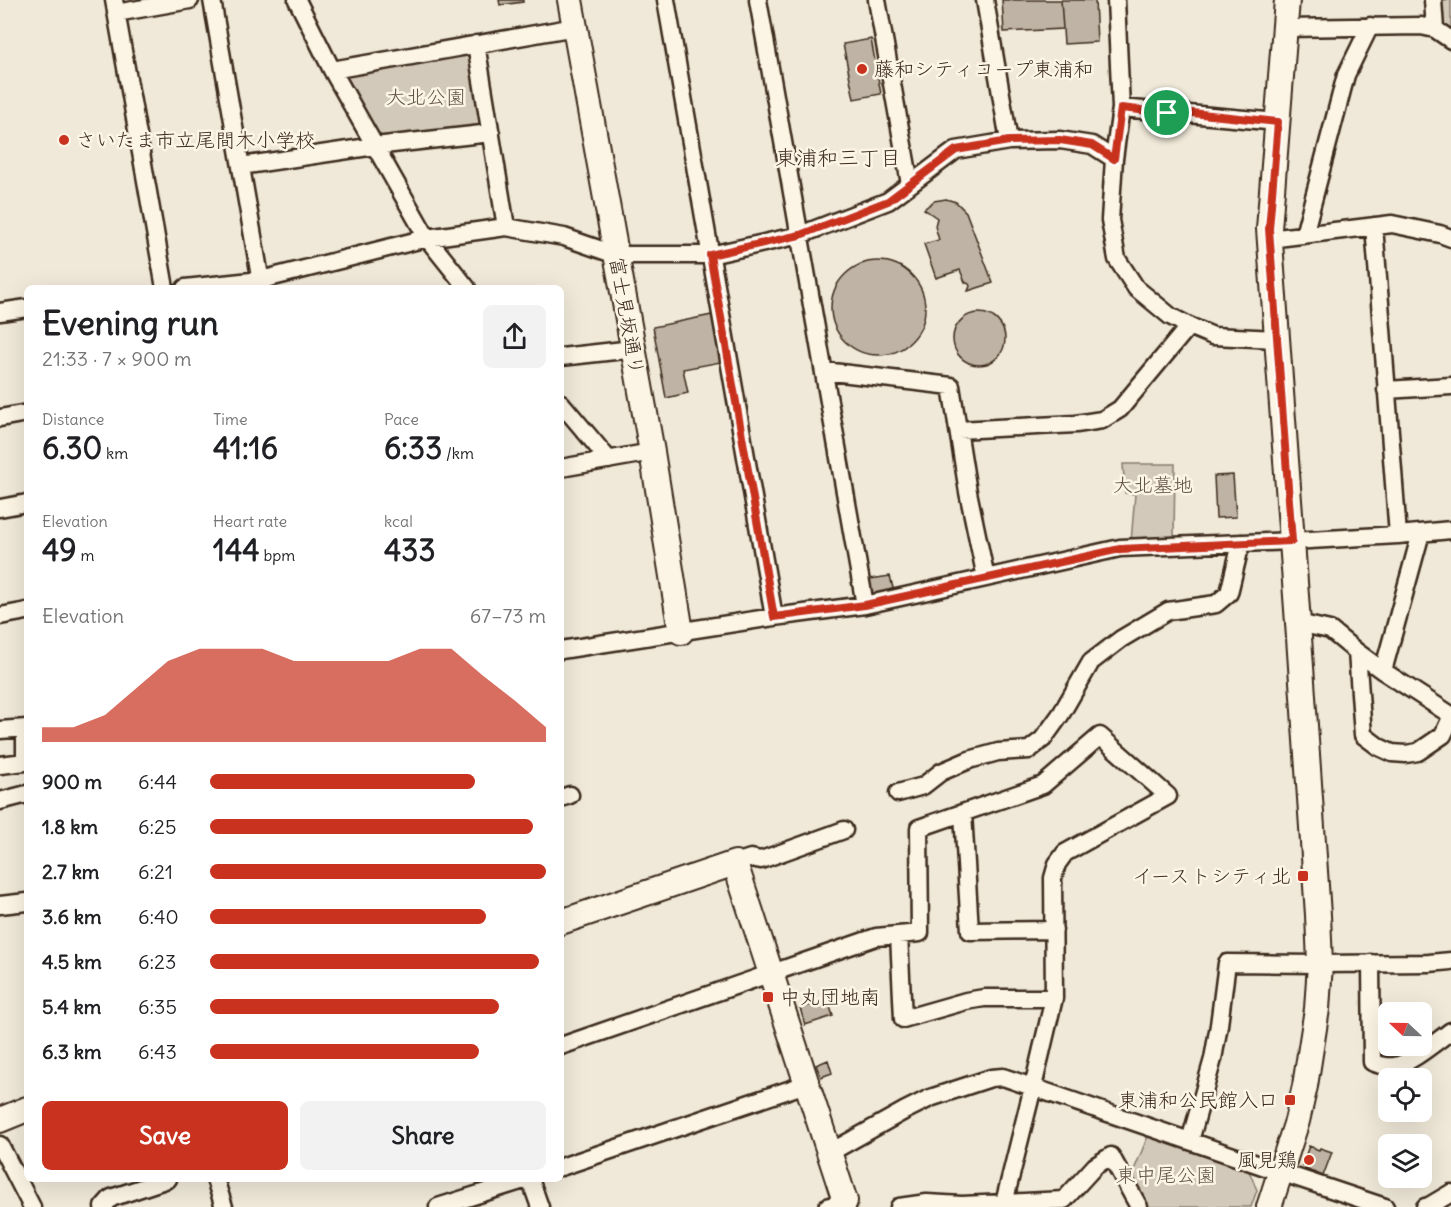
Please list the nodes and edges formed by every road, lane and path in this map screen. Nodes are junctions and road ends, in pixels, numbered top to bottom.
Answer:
1 (190, 0) edge
2 (212, 0) edge
3 (297, 0) edge
4 (570, 0) edge
5 (666, 0) edge
6 (758, 0) edge
7 (877, 0) edge
8 (985, 0) edge
9 (1116, 0) edge
10 (1287, 0) edge
11 (1433, 0) edge
12 (115, 6) edge
13 (1370, 26) junction
14 (575, 27) junction
15 (1285, 28) junction
16 (1435, 29) junction
17 (1451, 40) edge
18 (476, 45) junction
19 (332, 70) junction
20 (1121, 108) junction
21 (1278, 122) junction
22 (491, 133) junction
23 (1009, 141) junction
24 (375, 146) junction
25 (1114, 159) junction
26 (241, 166) junction
27 (910, 184) junction
28 (1374, 226) junction
29 (506, 227) junction
30 (800, 235) junction
31 (1304, 235) junction
32 (427, 238) junction
33 (1451, 238) edge
34 (1269, 239) junction
35 (616, 255) junction
36 (710, 255) junction
37 (262, 284) edge
38 (164, 285) edge
39 (243, 285) edge
40 (465, 285) edge
41 (24, 308) edge
42 (0, 312) edge
43 (1189, 326) junction
44 (1277, 339) junction
45 (633, 350) junction
46 (564, 357) edge
47 (824, 371) junction
48 (1451, 386) edge
49 (1386, 390) junction
50 (564, 407) edge
51 (24, 414) edge
52 (0, 418) edge
53 (958, 430) junction
54 (652, 452) junction
55 (609, 460) junction
56 (564, 468) edge
57 (24, 504) edge
58 (0, 508) edge
59 (1451, 530) edge
60 (1421, 533) junction
61 (1398, 535) junction
62 (1292, 541) junction
63 (1241, 543) junction
64 (986, 578) junction
65 (865, 605) junction
66 (24, 612) edge
67 (0, 616) edge
68 (774, 617) junction
69 (1298, 622) junction
70 (681, 632) junction
71 (564, 650) edge
72 (1357, 652) junction
73 (1383, 671) junction
74 (1451, 716) edge
75 (24, 728) edge
76 (0, 730) edge
77 (24, 762) edge
78 (0, 765) edge
79 (898, 793) dead end
80 (24, 795) edge
81 (0, 801) edge
82 (963, 813) junction
83 (844, 830) dead end
84 (735, 863) junction
85 (24, 902) edge
86 (0, 905) edge
87 (564, 921) edge
88 (1054, 930) junction
89 (899, 935) junction
90 (1451, 961) edge
91 (1371, 963) junction
92 (1320, 964) junction
93 (770, 973) junction
94 (1054, 998) junction
95 (1451, 1031) edge
96 (564, 1045) edge
97 (806, 1084) junction
98 (1033, 1087) junction
99 (24, 1110) edge
100 (0, 1120) edge
101 (1190, 1141) junction
102 (0, 1145) edge
103 (829, 1153) junction
104 (564, 1166) edge
105 (1280, 1172) junction
106 (159, 1182) edge
107 (216, 1182) edge
108 (518, 1182) edge
109 (529, 1182) edge
110 (1451, 1192) edge
111 (1004, 1203) junction
112 (1064, 1203) edge
113 (840, 1205) edge
114 (1374, 1205) edge
115 (904, 1206) edge
116 (32, 1207) edge
117 (103, 1207) edge
118 (224, 1207) edge
119 (438, 1207) edge
120 (540, 1207) edge
121 (1139, 1207) edge
122 (1269, 1207) edge
123 (1428, 1207) edge

1 - 12 street
2 - 26 street
3 - 19 street
4 - 14 street, 富士見坂通り
5 - 36 street
6 - 30 street
7 - 27 street
8 - 23 street
9 - 20 street
10 - 15 street
11 - 16 street
12 - 38 street
13 - 15 street
13 - 16 street
13 - 31 street
14 - 18 street
14 - 35 street, 富士見坂通り
15 - 21 street
16 - 17 street
18 - 19 street
18 - 22 street
19 - 24 street
20 - 21 street
20 - 25 street
21 - 34 street
22 - 24 street
22 - 29 street
23 - 25 street
23 - 27 street
24 - 26 street
24 - 32 street
25 - 43 street
26 - 37 street
27 - 30 street
28 - 31 street
28 - 33 street
28 - 49 street
29 - 32 street
29 - 35 street
30 - 36 street
30 - 47 street
31 - 34 street
32 - 37 street
32 - 40 street
34 - 44 street
35 - 36 street
35 - 45 street, 富士見坂通り
36 - 68 street
37 - 39 street
41 - 42 street
43 - 44 street
43 - 53 street
44 - 62 street
45 - 46 street
45 - 54 street, 富士見坂通り
47 - 53 street
47 - 65 street
48 - 49 street
49 - 61 street
50 - 55 street
51 - 52 street
53 - 64 street
54 - 55 street
54 - 70 street, 富士見坂通り
55 - 56 street
57 - 58 street
59 - 60 street
60 - 61 street
60 - 73 street
61 - 62 street
62 - 63 street
62 - 69 street
63 - 64 street
63 - 79 street
64 - 65 street
65 - 68 street
66 - 67 street
68 - 70 street
69 - 72 street
69 - 92 street
70 - 71 street
72 - 73 street
72 - 74 street
73 - 74 street
75 - 76 street
77 - 78 street
80 - 81 street
82 - 88 street
82 - 88 street
82 - 89 street
83 - 84 street
84 - 87 street
84 - 93 street
85 - 86 street
88 - 94 street
89 - 93 street
89 - 94 street
90 - 91 street
91 - 92 street
91 - 95 street
92 - 101 street
92 - 105 street
93 - 96 street
93 - 97 street
94 - 98 street
97 - 103 street
97 - 104 street
98 - 101 street
98 - 103 street
98 - 111 street
99 - 100 street
101 - 105 street
102 - 116 street
103 - 113 street
105 - 114 street
105 - 122 street
106 - 117 street
107 - 118 street
108 - 119 street
109 - 120 street
110 - 123 street
111 - 112 street
111 - 115 street
112 - 121 street

